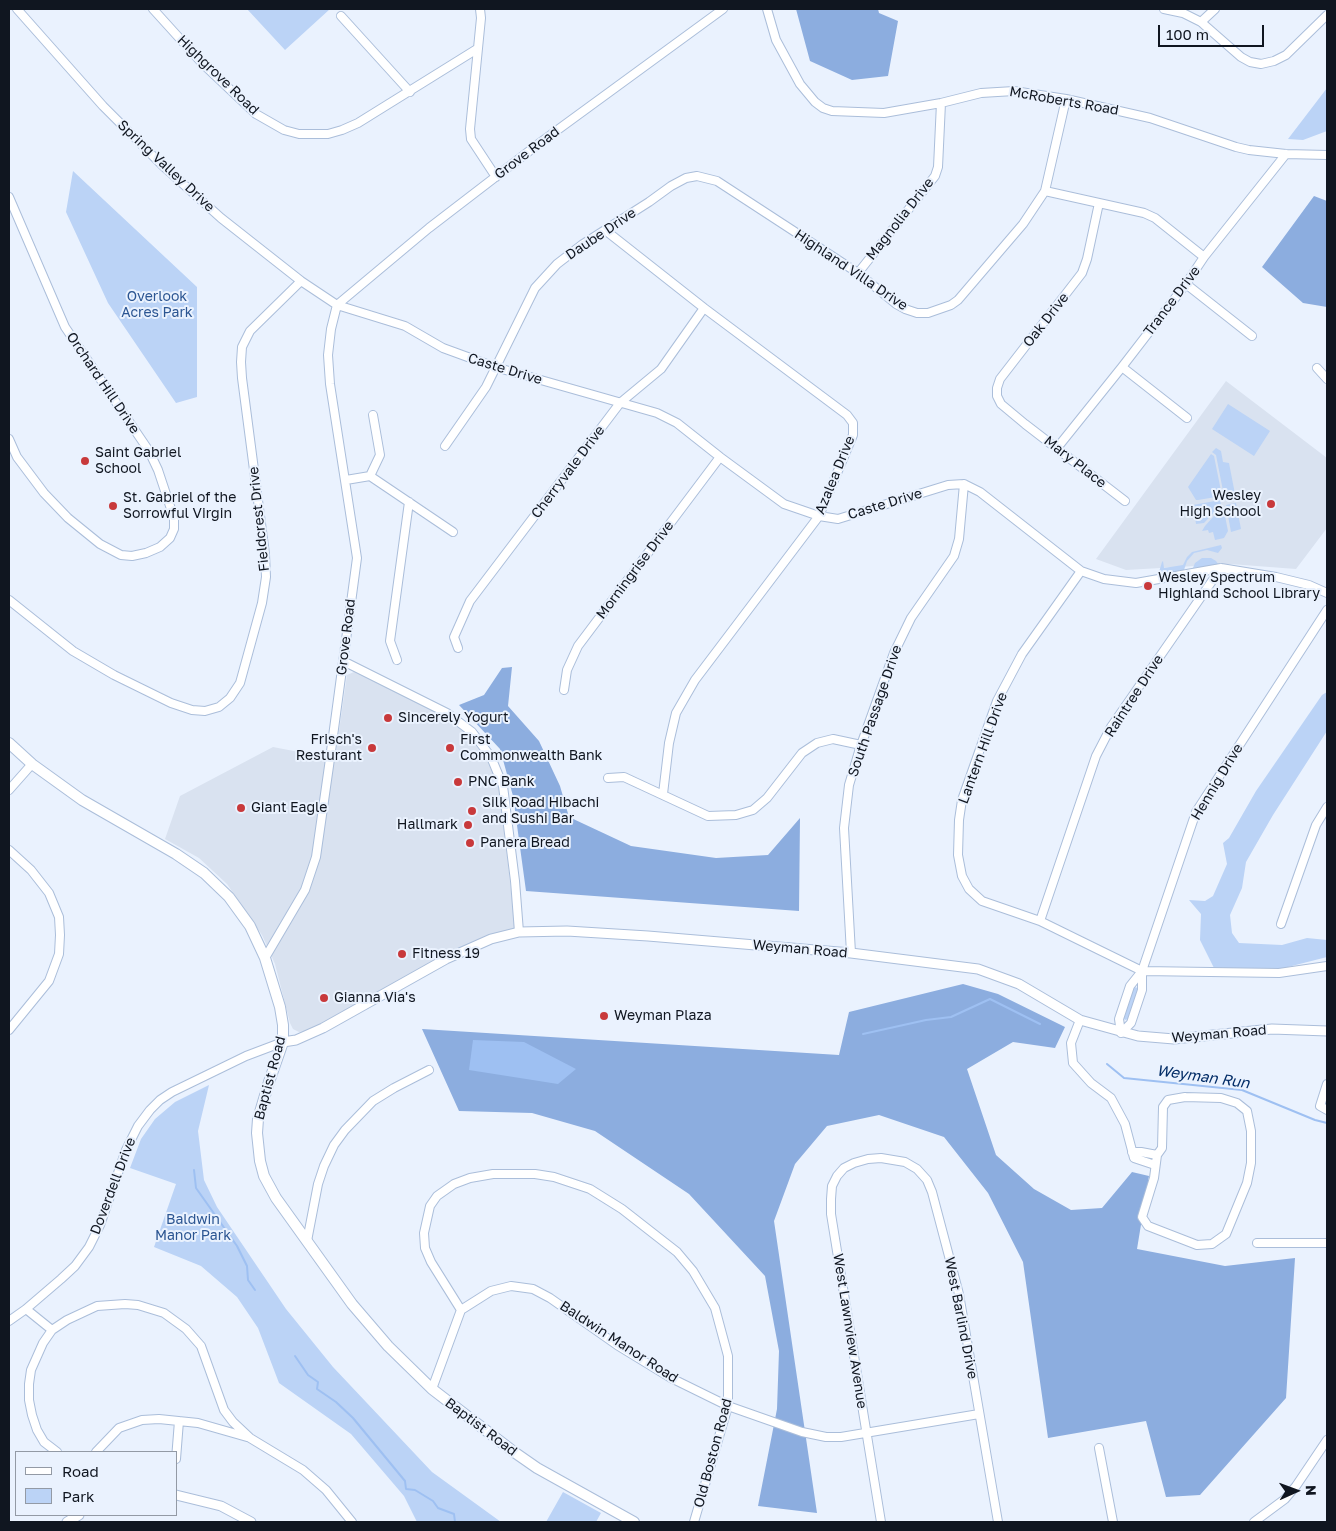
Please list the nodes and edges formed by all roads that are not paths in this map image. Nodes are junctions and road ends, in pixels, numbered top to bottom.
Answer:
1 (16, 9) edge
2 (152, 9) edge
3 (480, 9) edge
4 (723, 9) edge
5 (768, 9) edge
6 (1164, 9) edge
7 (1215, 9) edge
8 (1327, 15) edge
9 (340, 16) dead end
10 (1200, 22) junction
11 (477, 49) junction
12 (410, 92) junction
13 (1066, 99) junction
14 (941, 103) junction
15 (1286, 154) junction
16 (1327, 155) edge
17 (496, 177) junction
18 (1045, 190) junction
19 (9, 197) edge
20 (649, 202) joint
21 (1099, 204) junction
22 (605, 230) junction
23 (1204, 257) junction
24 (858, 273) junction
25 (301, 281) junction
26 (1186, 284) junction
27 (335, 304) junction
28 (704, 308) junction
29 (1252, 336) dead end
30 (495, 367) junction
31 (1122, 368) junction
32 (1317, 368) dead end
33 (1327, 379) edge
34 (620, 403) junction
35 (373, 415) dead end
36 (1187, 418) dead end
37 (1025, 424) joint
38 (9, 439) edge
39 (445, 446) dead end
40 (1058, 448) junction
41 (17, 457) junction
42 (720, 457) junction
43 (9, 462) edge
44 (370, 476) junction
45 (346, 480) junction
46 (964, 484) junction
47 (1125, 501) dead end
48 (409, 502) junction
49 (819, 516) junction
50 (453, 532) dead end
51 (1220, 568) junction
52 (1081, 571) junction
53 (1327, 594) edge
54 (9, 600) edge
55 (1327, 610) edge
56 (458, 648) dead end
57 (397, 660) dead end
58 (343, 661) junction
59 (564, 690) dead end
60 (9, 743) edge
61 (861, 745) junction
62 (32, 764) junction
63 (608, 778) dead end
64 (9, 790) edge
65 (664, 794) junction
66 (1327, 807) edge
67 (9, 850) edge
68 (1040, 921) junction
69 (1281, 924) dead end
70 (520, 932) junction
71 (850, 953) junction
72 (265, 958) junction
73 (1327, 966) edge
74 (1142, 971) junction
75 (1080, 1020) junction
76 (9, 1030) edge
77 (1327, 1030) edge
78 (1121, 1033) junction
79 (283, 1042) junction
80 (429, 1070) dead end
81 (1327, 1084) edge
82 (1327, 1110) edge
83 (1132, 1152) junction
84 (1156, 1155) junction
85 (868, 1159) joint
86 (1155, 1165) junction
87 (307, 1241) junction
88 (1257, 1243) dead end
89 (1327, 1243) edge
90 (26, 1309) junction
91 (460, 1310) junction
92 (9, 1321) edge
93 (52, 1330) junction
94 (432, 1389) junction
95 (728, 1406) junction
96 (979, 1414) junction
97 (179, 1421) junction
98 (866, 1434) junction
99 (250, 1438) junction
100 (1327, 1440) edge
101 (1099, 1448) dead end
102 (56, 1451) edge
103 (97, 1451) edge
104 (177, 1451) edge
105 (178, 1495) edge
106 (251, 1522) edge
107 (352, 1522) edge
108 (634, 1522) edge
109 (694, 1522) edge
110 (881, 1522) edge
111 (998, 1522) edge
112 (1112, 1522) edge
113 (1254, 1522) edge

1 - 25 street, Spring Valley Drive
2 - 12 street, Highgrove Road
3 - 11 street
4 - 17 street, Grove Road
5 - 14 street, McRoberts Road
6 - 10 street
7 - 10 street
8 - 10 street
9 - 12 street
11 - 12 street, Highgrove Road
11 - 17 street
13 - 14 street, McRoberts Road
13 - 15 street, McRoberts Road
13 - 18 street, Highland Villa Drive
14 - 24 street, Magnolia Drive
15 - 16 street, McRoberts Road
15 - 23 street, Trance Drive
17 - 27 street, Grove Road
18 - 21 street
18 - 24 street, Highland Villa Drive
19 - 41 street, Orchard Hill Drive
20 - 22 street, Daube Drive
20 - 24 street, Highland Villa Drive
21 - 23 street
21 - 37 street, Oak Drive
22 - 28 street, Azalea Drive
22 - 30 street, Daube Drive
23 - 26 street, Trance Drive
25 - 27 street, Spring Valley Drive
25 - 54 street, Fieldcrest Drive
26 - 29 street
26 - 31 street, Trance Drive
27 - 30 street, Caste Drive
27 - 45 street, Grove Road
28 - 34 street, Cherryvale Drive
28 - 49 street, Azalea Drive
30 - 34 street, Caste Drive
30 - 39 street, Daube Drive
31 - 36 street
31 - 40 street, Trance Drive
32 - 33 street
34 - 42 street, Caste Drive
34 - 56 street, Cherryvale Drive
35 - 44 street
37 - 40 street, Mary Place
38 - 41 street, Orchard Hill Drive
40 - 47 street, Mary Place
41 - 43 street
42 - 49 street, Caste Drive
42 - 59 street, Morningrise Drive
44 - 45 street
44 - 48 street
45 - 58 street, Grove Road
46 - 49 street, Caste Drive
46 - 52 street
46 - 61 street, South Passage Drive
48 - 50 street
48 - 57 street
49 - 65 street, Azalea Drive
51 - 52 street
51 - 53 street
51 - 68 street, Raintree Drive
52 - 68 street, Lantern Hill Drive
55 - 74 street, Hennig Drive
58 - 70 street
58 - 72 street, Grove Road
60 - 62 main road, Baptist Road
61 - 65 street
61 - 71 street, South Passage Drive
62 - 64 street
62 - 72 main road, Baptist Road
63 - 65 street
66 - 69 street
67 - 76 street
68 - 74 street, Lantern Hill Drive
70 - 71 street, Weyman Road
70 - 79 street, Weyman Road
71 - 75 street, Weyman Road
72 - 79 main road, Baptist Road
73 - 74 street, Lantern Hill Drive
74 - 78 street, Hennig Drive
74 - 78 street, Hennig Drive
75 - 78 street, Weyman Road
75 - 83 street
77 - 78 street, Weyman Road
79 - 87 main road, Baptist Road
79 - 90 street, Doverdell Drive
80 - 87 street
81 - 82 street
83 - 84 street
83 - 86 street
84 - 86 street
84 - 86 street
85 - 96 street, West Barlind Drive
85 - 98 street, West Lawnview Avenue
87 - 94 main road, Baptist Road
88 - 89 street
90 - 92 street, Doverdell Drive
90 - 93 street
91 - 94 street
91 - 95 street, Baldwin Manor Road
91 - 95 street, Old Boston Road
93 - 99 street
93 - 102 street
94 - 108 main road, Baptist Road
95 - 98 street, Baldwin Manor Road
95 - 109 street, Old Boston Road
96 - 98 street, Baldwin Manor Road
96 - 111 street, West Barlind Drive
97 - 99 street
97 - 103 street
97 - 104 street
98 - 110 street, West Lawnview Avenue
99 - 107 street
100 - 113 street
101 - 112 street
105 - 106 street

